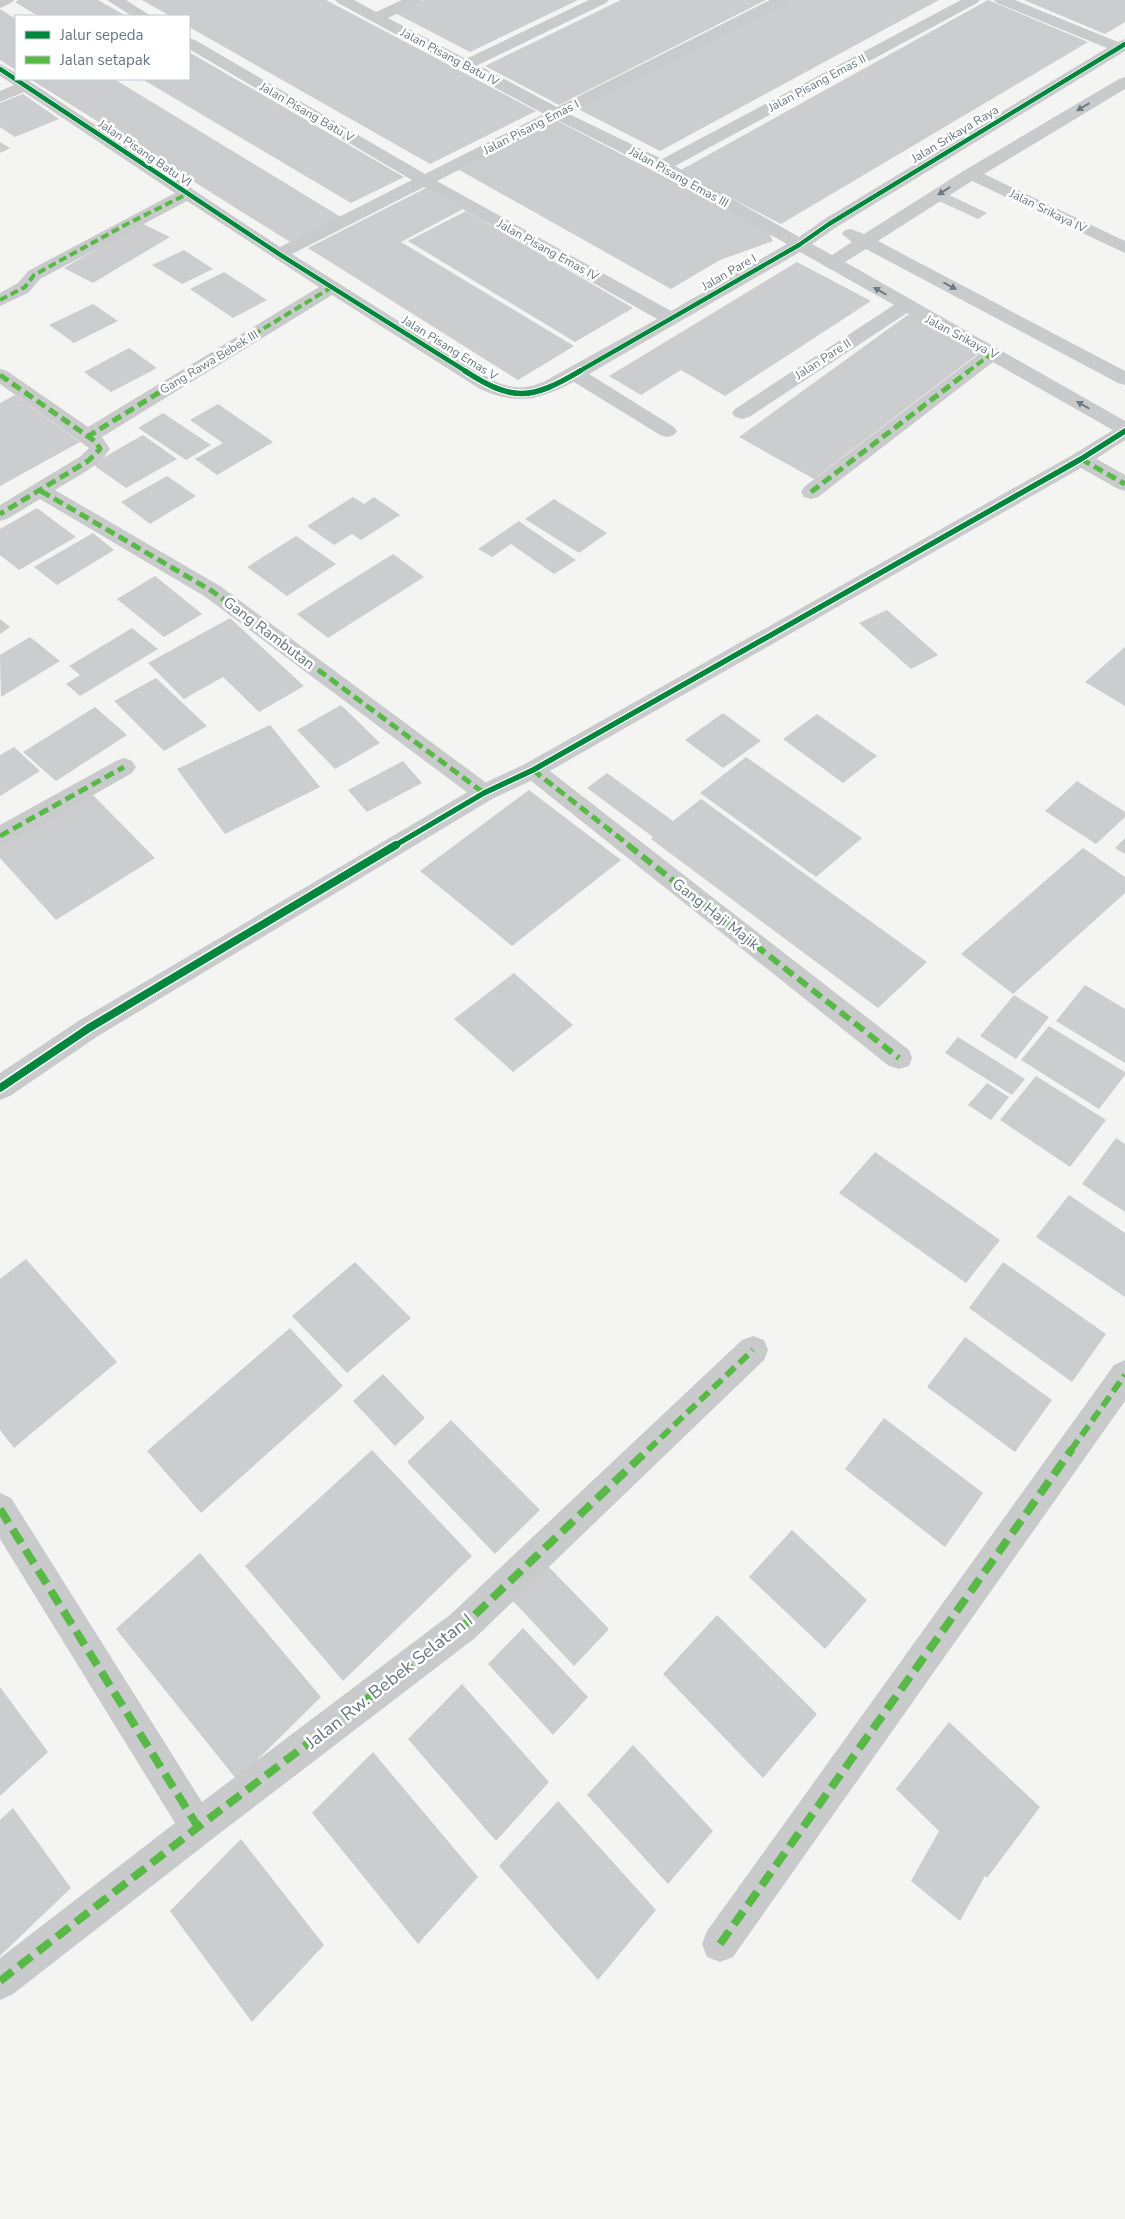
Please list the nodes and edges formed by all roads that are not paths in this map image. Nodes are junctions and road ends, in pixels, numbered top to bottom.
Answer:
1 (6, 0) edge
2 (115, 0) edge
3 (343, 0) edge
4 (414, 0) edge
5 (600, 0) edge
6 (782, 0) edge
7 (972, 0) edge
8 (1002, 0) edge
9 (0, 2) edge
10 (141, 15) edge
11 (377, 17) junction
12 (190, 44) edge
13 (1122, 46) edge
14 (466, 65) junction
15 (0, 69) edge
16 (15, 79) edge
17 (16, 80) edge
18 (1125, 82) edge
19 (25, 86) junction
20 (1117, 94) edge
21 (0, 97) edge
22 (557, 114) junction
23 (662, 166) junction
24 (971, 174) junction
25 (425, 181) junction
26 (187, 194) junction
27 (829, 224) junction
28 (864, 240) junction
29 (799, 245) junction
30 (1125, 248) edge
31 (279, 254) junction
32 (831, 263) junction
33 (332, 287) junction
34 (0, 300) edge
35 (905, 306) junction
36 (671, 319) junction
37 (993, 353) junction
38 (575, 374) junction
39 (0, 375) edge
40 (1125, 379) edge
41 (742, 413) dead end
42 (667, 430) dead end
43 (1125, 430) edge
44 (87, 437) junction
45 (1081, 459) junction
46 (1125, 484) edge
47 (41, 491) junction
48 (811, 492) dead end
49 (0, 514) edge
50 (124, 767) dead end
51 (533, 770) junction
52 (484, 794) junction
53 (0, 836) edge
54 (899, 1058) dead end
55 (0, 1088) edge
56 (753, 1350) dead end
57 (1125, 1375) edge
58 (0, 1509) edge
59 (198, 1827) junction
60 (720, 1944) dead end
61 (0, 1981) edge

1 - 9 street
2 - 10 street
3 - 11 street, Jalan Pisang Batu IV
4 - 11 street
5 - 14 street
6 - 22 street, Jalan Pisang Emas I
7 - 23 street, Jalan Pisang Emas II
8 - 13 street
11 - 14 street, Jalan Pisang Batu IV
12 - 25 street, Jalan Pisang Batu V
13 - 27 street, Jalan Srikaya Raya
14 - 22 street, Jalan Pisang Batu IV
15 - 16 street, Jalan Pisang Batu VI
17 - 19 street, Jalan Pisang Batu VI
18 - 20 street
19 - 21 street
19 - 26 street, Jalan Pisang Batu VI
20 -> 24 street
22 - 23 street, Jalan Pisang Emas III
22 - 25 street, Jalan Pisang Emas I
23 - 29 street, Jalan Pisang Emas III
24 -> 28 street
24 - 30 street, Jalan Srikaya IV
25 - 31 street, Jalan Pisang Emas I
25 - 36 street, Jalan Pisang Emas IV
26 - 31 street, Jalan Pisang Batu VI
26 - 34 street
27 - 28 street
27 - 29 street, Jalan Srikaya Raya
28 - 32 street
28 -> 40 street
29 - 32 street, Jalan Srikaya V
29 - 36 street, Jalan Pare I
31 - 33 street, Jalan Pisang Emas V
35 -> 32 street, Jalan Srikaya V
33 - 38 street, Jalan Pisang Emas V
33 - 44 street, Gang Rawa Bebek III
35 - 37 street, Jalan Srikaya V
35 - 41 street, Jalan Pare II
36 - 38 street, Jalan Pisang Emas V
43 -> 37 street, Jalan Srikaya V
37 - 48 street
38 - 42 street
39 - 44 street
43 - 45 street
44 - 47 street
45 - 46 street
45 - 51 street
47 - 49 street
47 - 52 street, Gang Rambutan
50 - 53 street
51 - 52 street
51 - 54 street, Gang Haji Majik
52 - 55 street
56 - 59 street, Jalan Rw. Bebek Selatan I
57 - 60 street
58 - 59 street
59 - 61 street, Jalan Rw. Bebek Selatan I

